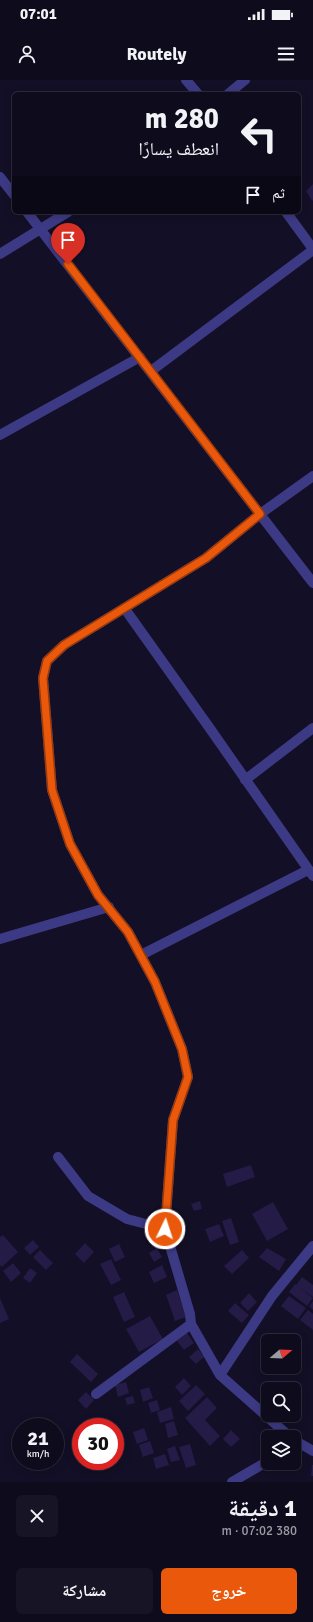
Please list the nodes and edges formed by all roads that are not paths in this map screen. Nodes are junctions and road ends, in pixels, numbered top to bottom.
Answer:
1 (186, 80) edge
2 (245, 80) edge
3 (196, 92) edge
4 (230, 92) edge
5 (0, 177) edge
6 (12, 192) edge
7 (29, 214) edge
8 (65, 214) edge
9 (287, 214) edge
10 (41, 229) junction
11 (313, 250) edge
12 (0, 254) edge
13 (140, 357) junction
14 (151, 371) junction
15 (0, 435) edge
16 (313, 476) edge
17 (260, 514) junction
18 (313, 583) edge
19 (125, 609) junction
20 (313, 728) edge
21 (245, 780) junction
22 (311, 873) edge
23 (109, 907) junction
24 (0, 939) edge
25 (141, 956) junction
26 (58, 1157) dead end
27 (165, 1229) junction
28 (313, 1246) edge
29 (191, 1324) junction
30 (220, 1375) junction
31 (96, 1394) dead end
32 (281, 1430) edge
33 (301, 1445) edge
34 (313, 1451) edge
35 (261, 1465) edge
36 (232, 1482) edge

1 - 3 street
2 - 4 street
5 - 6 street
7 - 10 street
8 - 10 street
9 - 11 street
10 - 12 street
10 - 13 street
11 - 14 street
13 - 14 street
13 - 15 street
14 - 17 street
16 - 17 street
17 - 18 street
17 - 19 street
19 - 21 street
19 - 23 street
20 - 21 street
21 - 22 street
22 - 25 street
23 - 24 street
23 - 25 street
25 - 27 street
26 - 27 street
27 - 29 street
28 - 30 street
29 - 30 street
29 - 31 street
30 - 32 street
33 - 34 street
35 - 36 street

